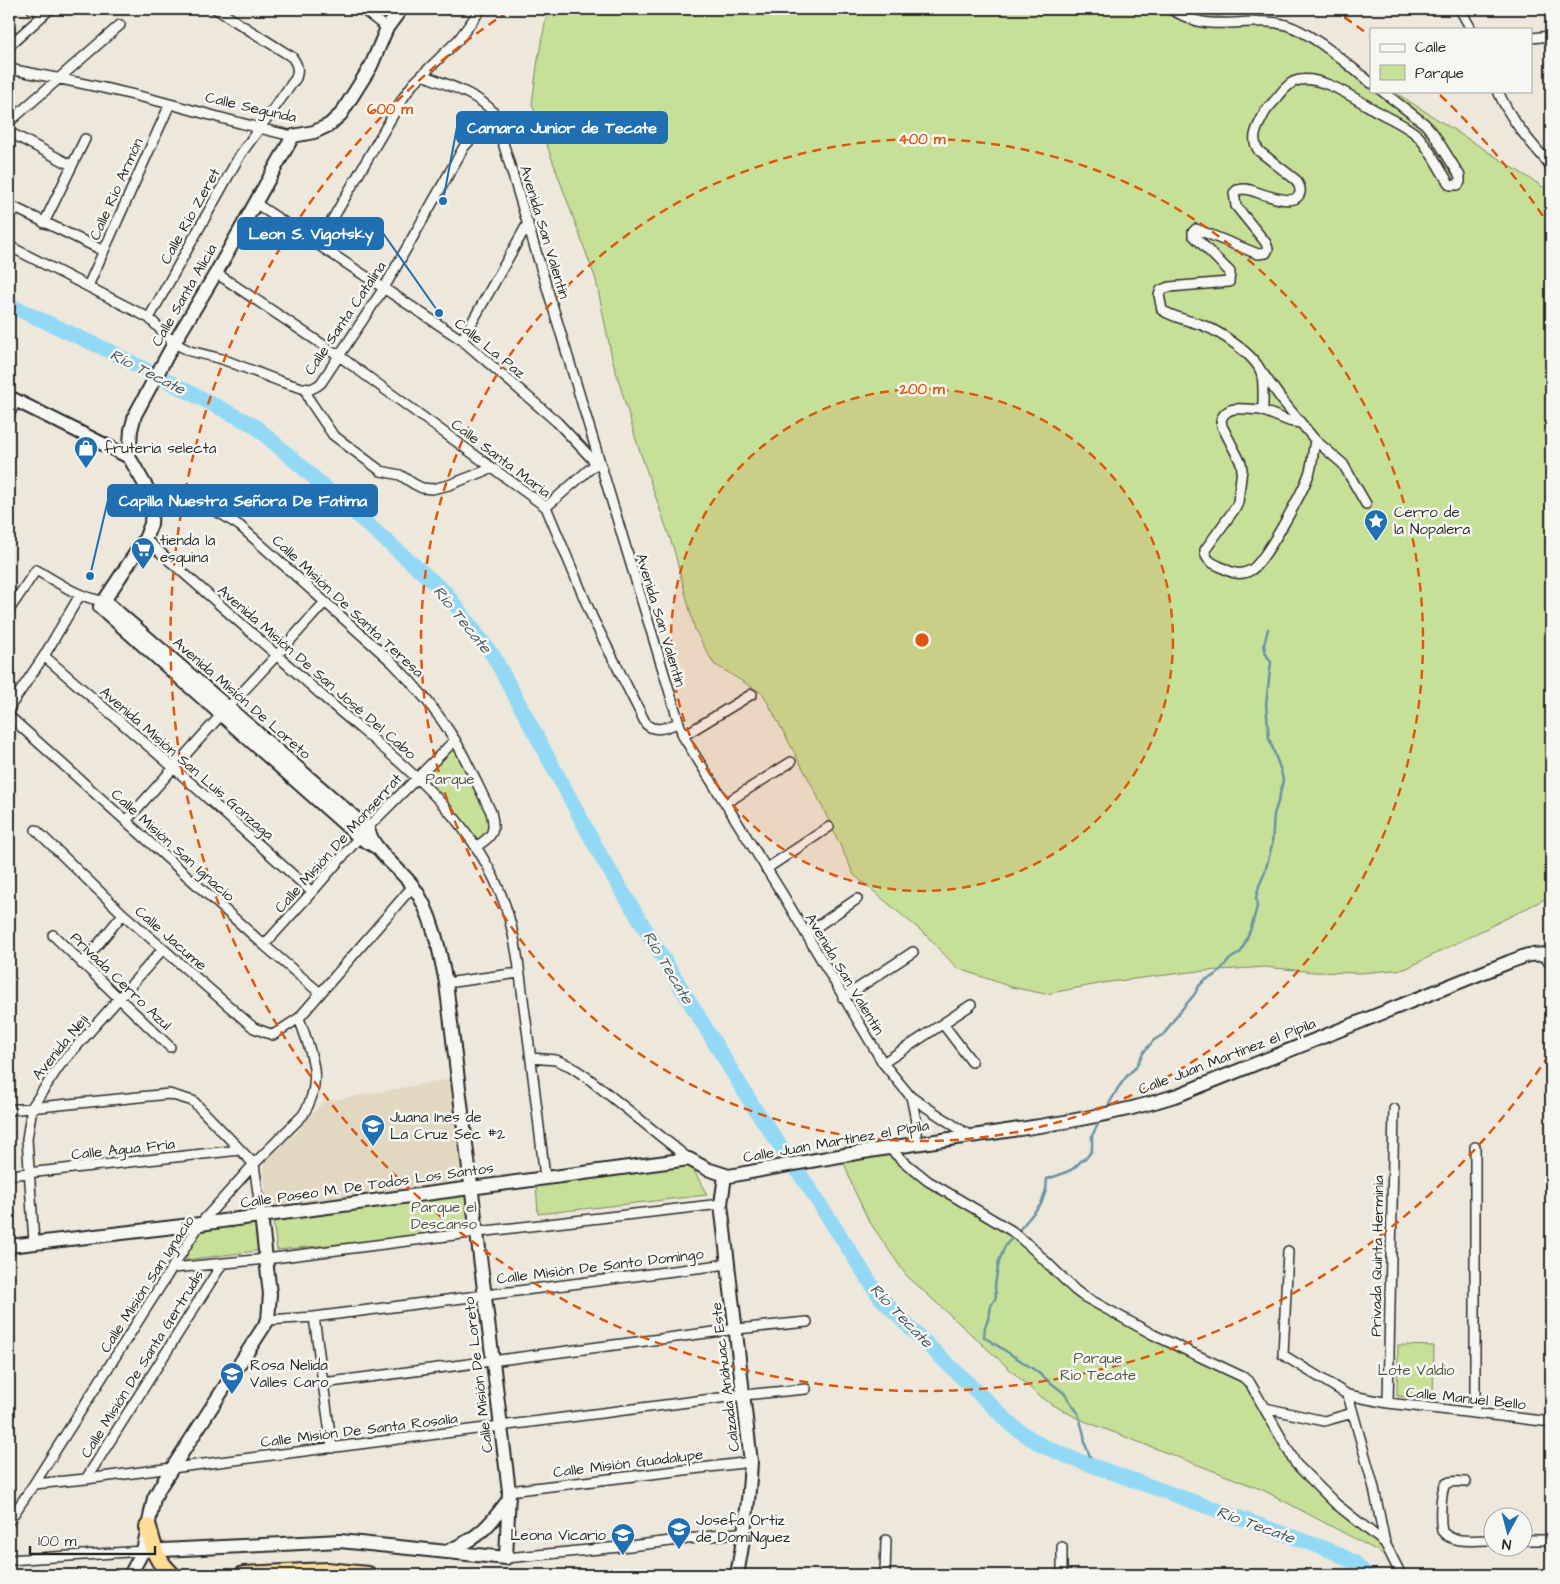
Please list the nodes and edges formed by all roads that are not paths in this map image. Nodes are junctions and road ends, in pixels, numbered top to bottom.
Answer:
1 (32, 9) edge
2 (216, 9) edge
3 (362, 9) edge
4 (401, 9) edge
5 (481, 9) edge
6 (1170, 9) edge
7 (1460, 9) edge
8 (48, 11) edge
9 (120, 25) dead end
10 (387, 28) junction
11 (1470, 28) edge
12 (1551, 36) edge
13 (1532, 38) edge
14 (9, 46) edge
15 (9, 69) edge
16 (422, 75) junction
17 (61, 78) junction
18 (1370, 82) edge
19 (1383, 92) edge
20 (1498, 92) edge
21 (170, 104) junction
22 (494, 113) junction
23 (9, 122) edge
24 (259, 129) junction
25 (9, 132) edge
26 (293, 136) junction
27 (85, 139) dead end
28 (71, 165) junction
29 (1551, 166) edge
30 (255, 204) junction
31 (9, 205) edge
32 (44, 223) junction
33 (528, 223) junction
34 (318, 244) junction
35 (9, 246) edge
36 (104, 250) junction
37 (216, 273) junction
38 (88, 286) junction
39 (384, 288) junction
40 (149, 318) junction
41 (462, 340) junction
42 (174, 343) junction
43 (338, 355) junction
44 (1262, 372) junction
45 (305, 388) junction
46 (13, 399) edge
47 (1261, 410) junction
48 (9, 415) edge
49 (1300, 422) junction
50 (1315, 440) junction
51 (129, 457) junction
52 (597, 462) junction
53 (493, 468) junction
54 (148, 490) junction
55 (1366, 504) dead end
56 (546, 507) junction
57 (144, 539) junction
58 (80, 595) junction
59 (325, 602) junction
60 (100, 603) junction
61 (9, 610) edge
62 (277, 655) junction
63 (44, 656) junction
64 (752, 694) dead end
65 (9, 708) edge
66 (224, 711) junction
67 (9, 716) edge
68 (678, 723) junction
69 (683, 736) junction
70 (455, 740) junction
71 (791, 762) dead end
72 (174, 768) junction
73 (416, 778) junction
74 (726, 803) junction
75 (126, 821) junction
76 (829, 827) dead end
77 (36, 830) dead end
78 (363, 833) junction
79 (477, 846) junction
80 (766, 868) junction
81 (413, 886) junction
82 (312, 892) junction
83 (857, 899) dead end
84 (123, 914) junction
85 (806, 934) junction
86 (53, 935) dead end
87 (264, 945) junction
88 (163, 949) junction
89 (913, 952) dead end
90 (1548, 954) edge
91 (82, 964) junction
92 (1551, 966) edge
93 (520, 974) junction
94 (446, 983) junction
95 (320, 993) junction
96 (843, 998) junction
97 (119, 999) junction
98 (971, 1005) dead end
99 (299, 1018) junction
100 (943, 1024) junction
101 (170, 1047) dead end
102 (531, 1058) junction
103 (972, 1062) dead end
104 (883, 1063) junction
105 (911, 1097) junction
106 (32, 1107) junction
107 (1394, 1109) dead end
108 (9, 1110) edge
109 (970, 1136) junction
110 (915, 1144) junction
111 (1475, 1147) dead end
112 (888, 1148) junction
113 (240, 1150) junction
114 (689, 1159) junction
115 (254, 1164) junction
116 (29, 1173) junction
117 (9, 1175) edge
118 (725, 1176) junction
119 (545, 1177) junction
120 (471, 1188) junction
121 (721, 1204) junction
122 (261, 1215) junction
123 (200, 1224) junction
124 (478, 1232) junction
125 (34, 1242) junction
126 (9, 1246) edge
127 (1288, 1251) dead end
128 (266, 1258) junction
129 (222, 1264) junction
130 (728, 1264) junction
131 (173, 1268) junction
132 (485, 1295) junction
133 (314, 1317) junction
134 (268, 1320) junction
135 (807, 1322) dead end
136 (736, 1329) junction
137 (492, 1360) junction
138 (323, 1384) junction
139 (806, 1389) dead end
140 (743, 1395) junction
141 (1348, 1395) junction
142 (1388, 1403) junction
143 (1265, 1408) junction
144 (1475, 1412) junction
145 (1353, 1413) junction
146 (1551, 1422) edge
147 (500, 1425) junction
148 (332, 1448) junction
149 (751, 1462) junction
150 (171, 1468) junction
151 (86, 1479) junction
152 (1466, 1482) dead end
153 (34, 1484) junction
154 (509, 1495) junction
155 (9, 1520) edge
156 (148, 1527) joint
157 (745, 1532) junction
158 (886, 1540) dead end
159 (1482, 1540) edge
160 (1532, 1540) edge
161 (1551, 1540) edge
162 (1385, 1543) junction
163 (1062, 1547) dead end
164 (149, 1551) junction
165 (446, 1552) junction
166 (506, 1558) junction
167 (9, 1560) edge
168 (130, 1575) edge
169 (172, 1575) edge
170 (243, 1575) edge
171 (368, 1575) edge
172 (737, 1575) edge
173 (885, 1575) edge
174 (1062, 1575) edge
175 (1401, 1575) edge

1 - 8 street
2 - 24 street, Calle Río Zeret
3 - 10 street
4 - 10 street, Calle Segunda
5 - 16 street
6 - 18 street
7 - 11 street
8 - 14 street
9 - 17 street
10 - 26 street, Calle Segunda
12 - 13 street
15 - 17 street, Calle Segunda
16 - 22 street
16 - 34 street
17 - 21 street, Calle Segunda
17 - 23 street
19 - 44 street
20 - 29 street
21 - 24 street, Calle Segunda
21 - 36 street, Calle Río Armón
22 - 33 street, Avenida San Valentín
22 - 39 street, Calle Santa Catalina
24 - 26 street, Calle Segunda
24 - 40 street, Calle Río Zeret
25 - 28 street
26 - 30 street, Calle Santa Alicia
27 - 28 street
28 - 32 street
30 - 34 street, Calle La Paz
30 - 37 street, Calle Santa Alicia
31 - 32 street
32 - 36 street
33 - 41 street
33 - 52 street, Avenida San Valentín
34 - 39 street, Calle La Paz
35 - 38 street
36 - 38 street, Calle Río Armón
37 - 42 street, Calle Santa Alicia
37 - 43 street, Calle Santa María
38 - 40 street
39 - 41 street, Calle La Paz
39 - 43 street, Calle Santa Catalina
40 - 42 street
41 - 52 street, Calle La Paz
42 - 45 street, Calle Santa Catalina
42 - 51 street, Calle Santa Alicia
43 - 45 street, Calle Santa Catalina
43 - 53 street, Calle Santa María
44 - 47 street
44 - 49 street
45 - 53 street
46 - 48 street
46 - 51 street
47 - 49 street
47 - 50 street
49 - 50 street
50 - 55 street
51 - 54 street
52 - 56 street
52 - 68 street, Avenida San Valentín
53 - 56 street, Calle Santa María
54 - 57 street
54 - 59 street, Calle Misión De Santa Teresa
56 - 68 street, Calle Santa María
57 - 60 street
57 - 62 street, Avenida Misión De San José Del Cabo
58 - 60 street, Avenida Misión De Loreto
58 - 61 street, Avenida Misión De Loreto
58 - 63 street
59 - 62 street
59 - 70 street, Calle Misión De Santa Teresa
60 - 66 street, Avenida Misión De Loreto
62 - 66 street
62 - 73 street, Avenida Misión De San José Del Cabo
63 - 65 street
63 - 72 street, Avenida Misión San Luis Gonzaga
64 - 69 street
66 - 72 street
66 - 78 street, Avenida Misión De Loreto
67 - 75 street, Calle Misión San Ignacio
68 - 69 street, Avenida San Valentín
69 - 74 street, Avenida San Valentín
70 - 73 street, Calle Misión De Monserrat
70 - 79 street, Calle Misión De Santa Teresa
71 - 74 street
72 - 75 street
72 - 82 street, Avenida Misión San Luis Gonzaga
73 - 78 street, Calle Misión De Monserrat
73 - 79 street, Avenida Misión De San José Del Cabo
74 - 80 street, Avenida San Valentín
75 - 87 street, Calle Misión San Ignacio
76 - 80 street
77 - 84 street, Calle Jacume
78 - 81 street
78 - 82 street, Calle Misión De Monserrat
79 - 93 street, Avenida Misión De San José Del Cabo
80 - 85 street, Avenida San Valentín
81 - 94 street
81 - 95 street
82 - 87 street, Calle Misión De Monserrat
83 - 85 street
84 - 88 street, Calle Jacume
84 - 91 street
85 - 96 street, Avenida San Valentín
86 - 91 street, Privada Cerro Azul
87 - 95 street, Calle Misión San Ignacio
88 - 97 street, Avenida Neji
88 - 99 street, Calle Jacume
89 - 96 street
90 - 92 street
90 - 109 street, Calle Juan Martínez el Pípila
91 - 97 street, Privada Cerro Azul
93 - 94 street
93 - 102 street, Avenida Misión De San José Del Cabo
94 - 120 street
95 - 99 street
96 - 104 street, Avenida San Valentín
97 - 101 street, Privada Cerro Azul
97 - 106 street, Avenida Neji
98 - 100 street
99 - 115 street, Calle Misión San Ignacio
100 - 103 street
100 - 104 street
102 - 114 street
102 - 119 street, Avenida Misión De San José Del Cabo
104 - 105 street, Avenida San Valentín
105 - 109 street, Avenida San Valentín
105 - 110 street
106 - 108 street
106 - 113 street
106 - 116 street, Avenida Neji
107 - 142 street, Privada Quinta Herminia
109 - 110 street, Calle Juan Martínez el Pípila
110 - 112 street, Calle Juan Martínez el Pípila
111 - 144 street
112 - 118 street, Calle Juan Martínez el Pípila
112 - 143 street
113 - 115 street
113 - 116 street, Calle Agua Fría
114 - 118 street
114 - 119 street, Calle Paseo M. De Todos Los Santos
115 - 122 street
115 - 123 street, Calle Misión San Ignacio
116 - 117 street, Calle Agua Fría
116 - 125 street, Avenida Neji
118 - 121 street, Calzada Anáhuac Este
119 - 120 street, Calle Paseo M. De Todos Los Santos
120 - 122 street, Calle Paseo M. De Todos Los Santos
120 - 124 street, Calle Misión De Loreto
121 - 124 street, Calle Misión De Santa Gertrudis
121 - 130 street, Calzada Anáhuac Este
122 - 123 street, Calle Paseo M. De Todos Los Santos
122 - 128 street
123 - 125 street, Calle Paseo M. De Todos Los Santos
123 - 131 street, Calle Misión San Ignacio
124 - 128 street, Calle Misión De Santa Gertrudis
124 - 132 street, Calle Misión De Loreto
125 - 126 street, Calle Paseo M. De Todos Los Santos
127 - 141 street, Calle Manuel Bello
128 - 129 street, Calle Misión De Santa Gertrudis
128 - 134 street
129 - 131 street, Calle Misión De Santa Gertrudis
129 - 151 street, Calle Misión De Santa Gertrudis
130 - 132 street, Calle Misión De Santo Domingo
130 - 136 street, Calzada Anáhuac Este
131 - 153 street, Calle Misión San Ignacio
132 - 133 street, Calle Misión De Santo Domingo
132 - 137 street, Calle Misión De Loreto
133 - 134 street, Calle Misión De Santo Domingo
133 - 138 street
134 - 150 street
135 - 136 street
136 - 137 street
136 - 140 street, Calzada Anáhuac Este
137 - 138 street
137 - 147 street, Calle Misión De Loreto
138 - 148 street
139 - 140 street, Calle Misión De Santa Rosalía
140 - 147 street, Calle Misión De Santa Rosalía
140 - 149 street, Calzada Anáhuac Este
141 - 142 street, Calle Manuel Bello
141 - 145 street
142 - 144 street, Calle Manuel Bello
143 - 145 street
143 - 162 street
144 - 146 street, Calle Manuel Bello
145 - 162 street
147 - 148 street, Calle Misión De Santa Rosalía
147 - 154 street, Calle Misión De Loreto
148 - 150 street, Calle Misión De Santa Rosalía
149 - 154 street, Calle Misión Guadalupe
149 - 157 street, Calzada Anáhuac Este
150 - 151 street, Calle Misión De Santa Rosalía
150 - 156 street
151 - 153 street, Calle Misión De Santa Rosalía
152 - 159 street
153 - 155 street, Calle Misión San Ignacio
154 - 165 street
154 - 166 street, Calle Misión De Loreto
156 - 164 highway
157 - 166 street
157 - 172 street, Calzada Anáhuac Este
158 - 173 street
160 - 161 street
162 - 175 street
163 - 174 street
164 - 165 street
164 - 167 street
164 - 168 street
164 - 169 highway
165 - 166 street
170 - 171 highway

